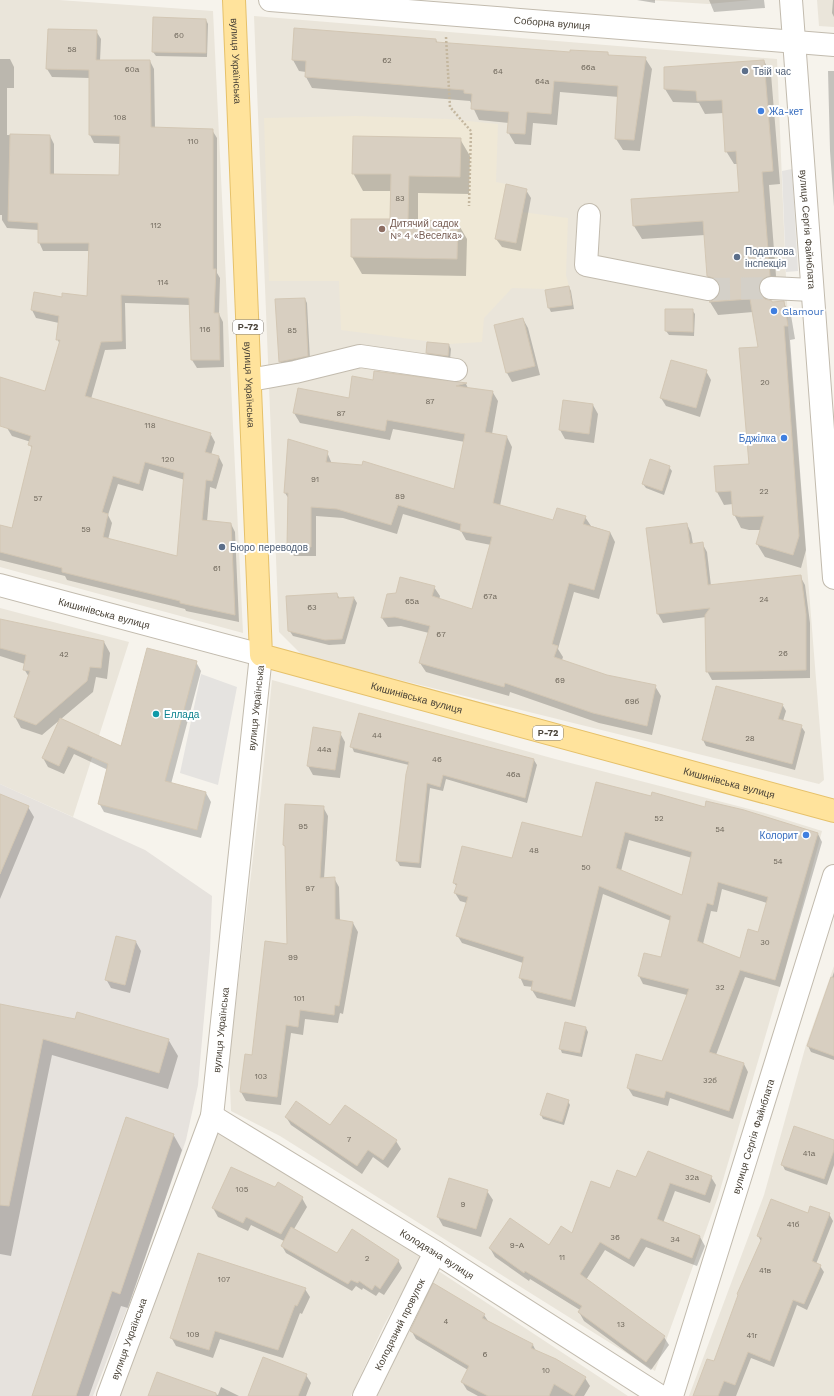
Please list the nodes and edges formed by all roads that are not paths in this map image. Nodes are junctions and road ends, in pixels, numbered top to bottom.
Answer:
1 (234, 0) edge
2 (270, 0) edge
3 (790, 0) edge
4 (793, 42) junction
5 (834, 45) edge
6 (589, 215) dead end
7 (771, 288) tunnel mouth
8 (708, 289) tunnel mouth
9 (812, 290) junction
10 (456, 370) dead end
11 (250, 380) junction
12 (828, 421) edge
13 (834, 578) edge
14 (0, 585) edge
15 (261, 655) junction
16 (834, 811) edge
17 (834, 876) edge
18 (212, 1116) junction
19 (435, 1252) junction
20 (108, 1396) edge
21 (364, 1396) edge
22 (660, 1396) edge
23 (672, 1396) edge

1 - 11 main road, вулиця Українська / Р-72
2 - 4 street, Соборна вулиця
3 - 4 street, вулиця Сергія Файнблата
4 - 5 street, Соборна вулиця
4 - 9 street, вулиця Сергія Файнблата
6 - 8 street
7 - 9 street
9 - 12 street, вулиця Сергія Файнблата
10 - 11 street
11 - 15 main road, вулиця Українська / Р-72
12 - 13 street, вулиця Сергія Файнблата
14 - 15 street, Кишинівська вулиця
15 - 16 main road, Кишинівська вулиця / Р-72
15 - 18 street, вулиця Українська
17 - 23 street, вулиця Сергія Файнблата
18 - 19 street, Колодязна вулиця
18 - 20 street, вулиця Українська
19 - 21 street, Колодязний провулок
19 - 22 street, Колодязна вулиця

